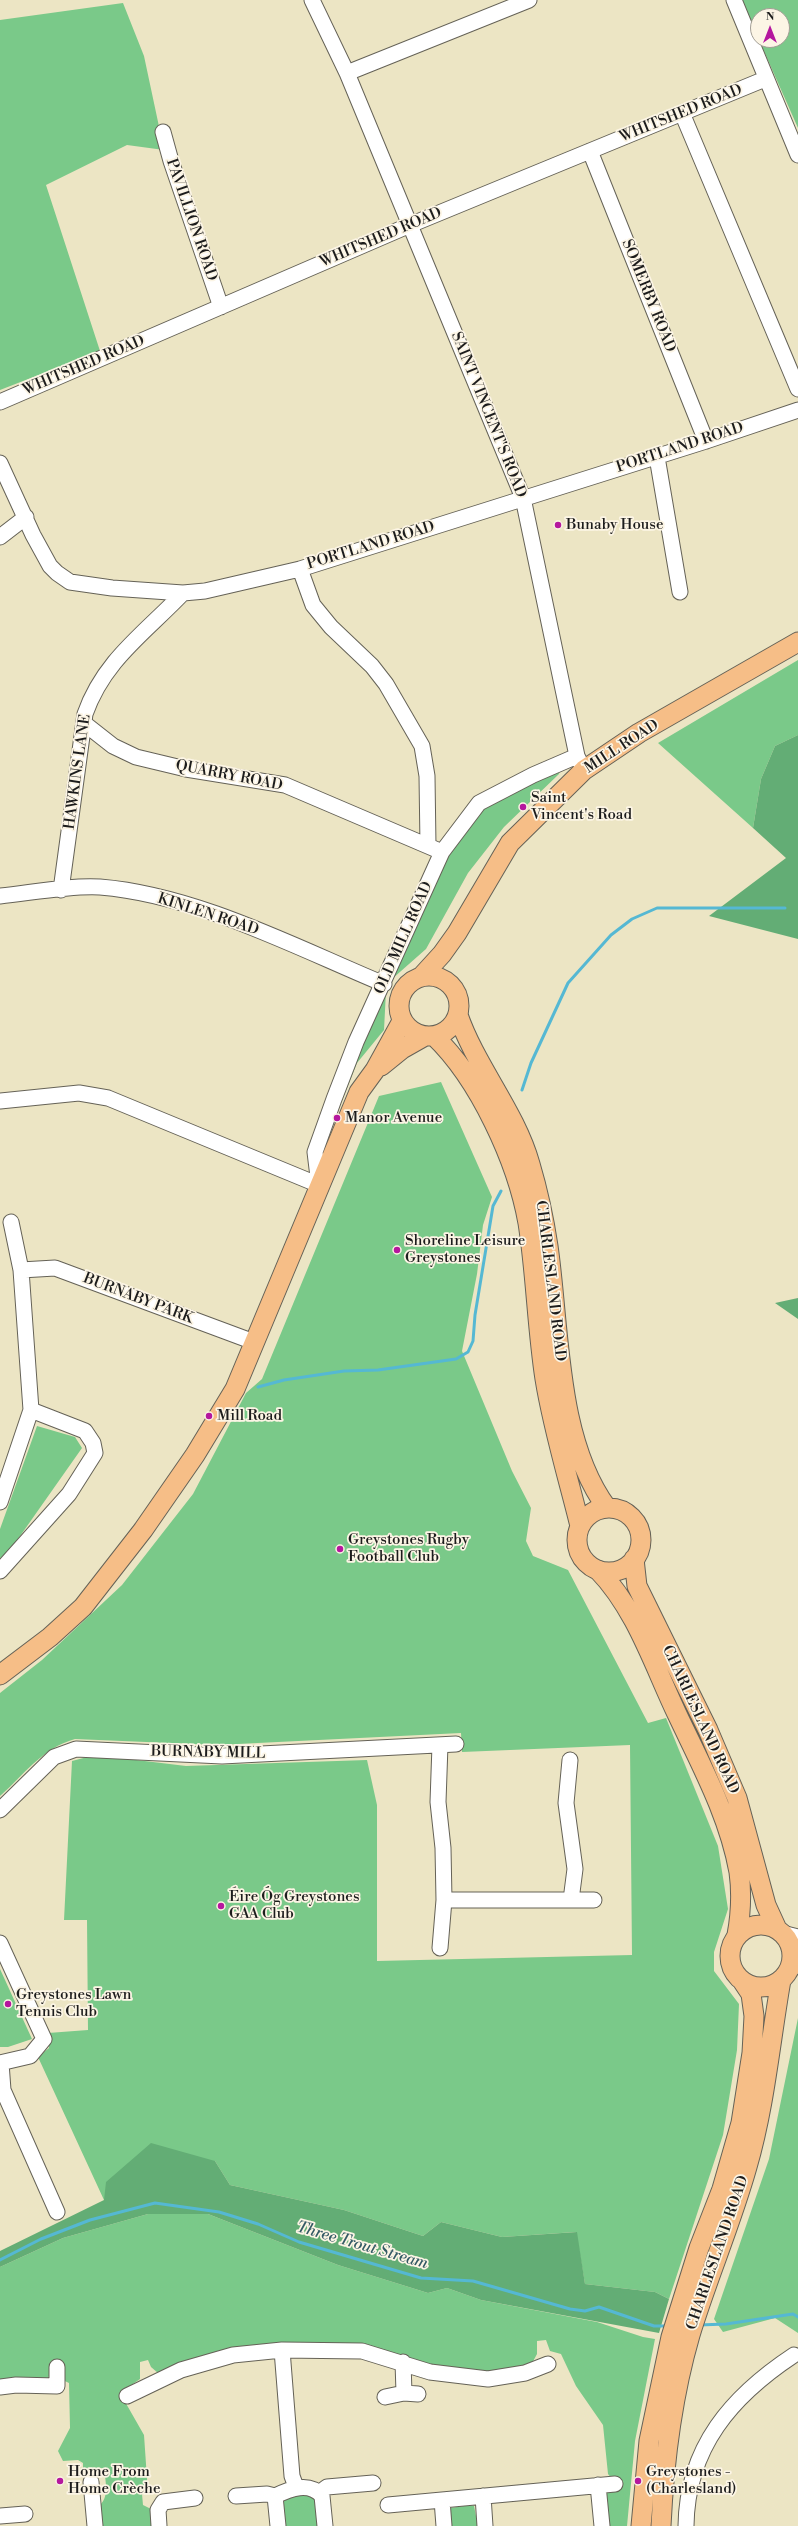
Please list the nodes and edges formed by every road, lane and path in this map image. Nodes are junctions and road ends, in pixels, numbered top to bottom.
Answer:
1 (312, 0) edge
2 (529, 0) edge
3 (734, 0) edge
4 (347, 73) junction
5 (765, 79) junction
6 (682, 112) junction
7 (163, 132) dead end
8 (590, 151) junction
9 (798, 155) edge
10 (410, 225) junction
11 (221, 307) junction
12 (798, 389) edge
13 (0, 402) edge
14 (798, 410) edge
15 (706, 441) junction
16 (657, 456) junction
17 (0, 463) edge
18 (522, 498) junction
19 (26, 517) junction
20 (0, 537) edge
21 (300, 569) junction
22 (680, 592) dead end
23 (183, 593) junction
24 (798, 642) edge
25 (85, 724) junction
26 (581, 763) junction
27 (428, 846) junction
28 (442, 852) junction
29 (61, 890) junction
30 (0, 896) edge
31 (457, 933) junction
32 (421, 977) junction
33 (384, 984) junction
34 (450, 985) junction
35 (458, 1015) junction
36 (402, 1020) junction
37 (429, 1036) junction
38 (375, 1070) junction
39 (0, 1101) edge
40 (319, 1185) junction
41 (11, 1222) dead end
42 (21, 1270) junction
43 (254, 1342) junction
44 (31, 1410) junction
45 (0, 1502) edge
46 (607, 1508) junction
47 (580, 1526) junction
48 (634, 1559) junction
49 (598, 1570) junction
50 (0, 1571) edge
51 (0, 1675) edge
52 (456, 1744) dead end
53 (440, 1745) junction
54 (570, 1760) dead end
55 (0, 1810) edge
56 (444, 1900) junction
57 (571, 1900) junction
58 (594, 1900) dead end
59 (786, 1933) edge
60 (737, 1935) junction
61 (0, 1942) edge
62 (440, 1948) dead end
63 (789, 1971) edge
64 (743, 1982) junction
65 (1, 2063) edge
66 (57, 2212) dead end
67 (282, 2350) junction
68 (794, 2355) dead end
69 (403, 2362) junction
70 (548, 2364) dead end
71 (56, 2367) dead end
72 (0, 2387) edge
73 (127, 2396) dead end
74 (385, 2397) dead end
75 (91, 2482) dead end
76 (373, 2483) dead end
77 (614, 2484) dead end
78 (598, 2485) junction
79 (296, 2486) junction
80 (319, 2493) junction
81 (236, 2496) dead end
82 (275, 2496) junction
83 (483, 2496) junction
84 (195, 2498) dead end
85 (442, 2500) junction
86 (388, 2505) dead end
87 (25, 2514) dead end
88 (0, 2516) edge
89 (95, 2526) edge
90 (159, 2526) edge
91 (278, 2526) edge
92 (325, 2526) edge
93 (444, 2526) edge
94 (485, 2526) edge
95 (602, 2526) edge
96 (641, 2526) edge
97 (660, 2526) edge
98 (686, 2526) edge

1 - 4 street, SAINT VINCENT'S ROAD
2 - 4 street
3 - 5 street
4 - 10 street, SAINT VINCENT'S ROAD
5 - 6 street, WHITSHED ROAD
5 - 9 street
6 - 8 street, WHITSHED ROAD
6 - 12 street
7 - 11 street, PAVILLION ROAD
8 - 10 street, WHITSHED ROAD
8 - 15 street, SOMERBY ROAD
10 - 11 street, WHITSHED ROAD
10 - 18 street, SAINT VINCENT'S ROAD
11 - 13 street, WHITSHED ROAD
14 - 15 street, PORTLAND ROAD
15 - 16 street, PORTLAND ROAD
16 - 18 street, PORTLAND ROAD
16 - 22 street
17 - 19 street, PORTLAND ROAD
18 - 21 street, PORTLAND ROAD
18 - 26 street, SAINT VINCENT'S ROAD
19 - 20 street
19 - 23 street, PORTLAND ROAD
21 - 23 street, PORTLAND ROAD
21 - 27 street
23 - 25 street, HAWKINS LANE
24 - 26 main road, MILL ROAD
25 - 27 street, QUARRY ROAD
25 - 29 street, HAWKINS LANE
26 - 28 street, OLD MILL ROAD
26 - 31 main road, MILL ROAD
27 - 28 street, QUARRY ROAD
28 - 33 street, OLD MILL ROAD
29 - 30 street, KINLEN ROAD
29 - 33 street, KINLEN ROAD
31 - 32 main road, MILL ROAD
31 - 34 main road, MILL ROAD
32 - 34 main road
32 - 36 main road
33 - 40 street, OLD MILL ROAD
34 - 35 main road
35 - 37 main road
35 - 46 main road, CHARLESLAND ROAD
36 - 37 main road
36 - 38 main road
37 - 38 main road
37 - 47 main road, CHARLESLAND ROAD
38 - 40 main road
39 - 40 street
40 - 43 main road
41 - 42 street
42 - 43 street, BURNABY PARK
42 - 44 street
43 - 51 main road
44 - 45 street
44 - 50 street
46 - 47 main road
46 - 48 main road
47 - 49 main road
48 - 49 main road
48 - 59 main road, CHARLESLAND ROAD
49 - 60 main road, CHARLESLAND ROAD
52 - 53 street, BURNABY MILL
53 - 55 street, BURNABY MILL
53 - 56 street
54 - 57 street
56 - 57 street
56 - 62 street
57 - 58 street
59 - 60 main road
59 - 63 main road
60 - 64 main road
61 - 65 street
63 - 64 main road
63 - 97 main road, CHARLESLAND ROAD
64 - 96 main road, CHARLESLAND ROAD
65 - 66 street
67 - 69 street
67 - 73 street
67 - 79 street
68 - 98 street
69 - 70 street
69 - 74 street
71 - 72 street
75 - 89 street
76 - 80 street
77 - 78 street
78 - 83 street
78 - 95 street
79 - 80 street
79 - 82 street
80 - 92 street
81 - 82 street
82 - 91 street
83 - 85 street
83 - 94 street
84 - 90 street
85 - 86 street
85 - 93 street
87 - 88 street

